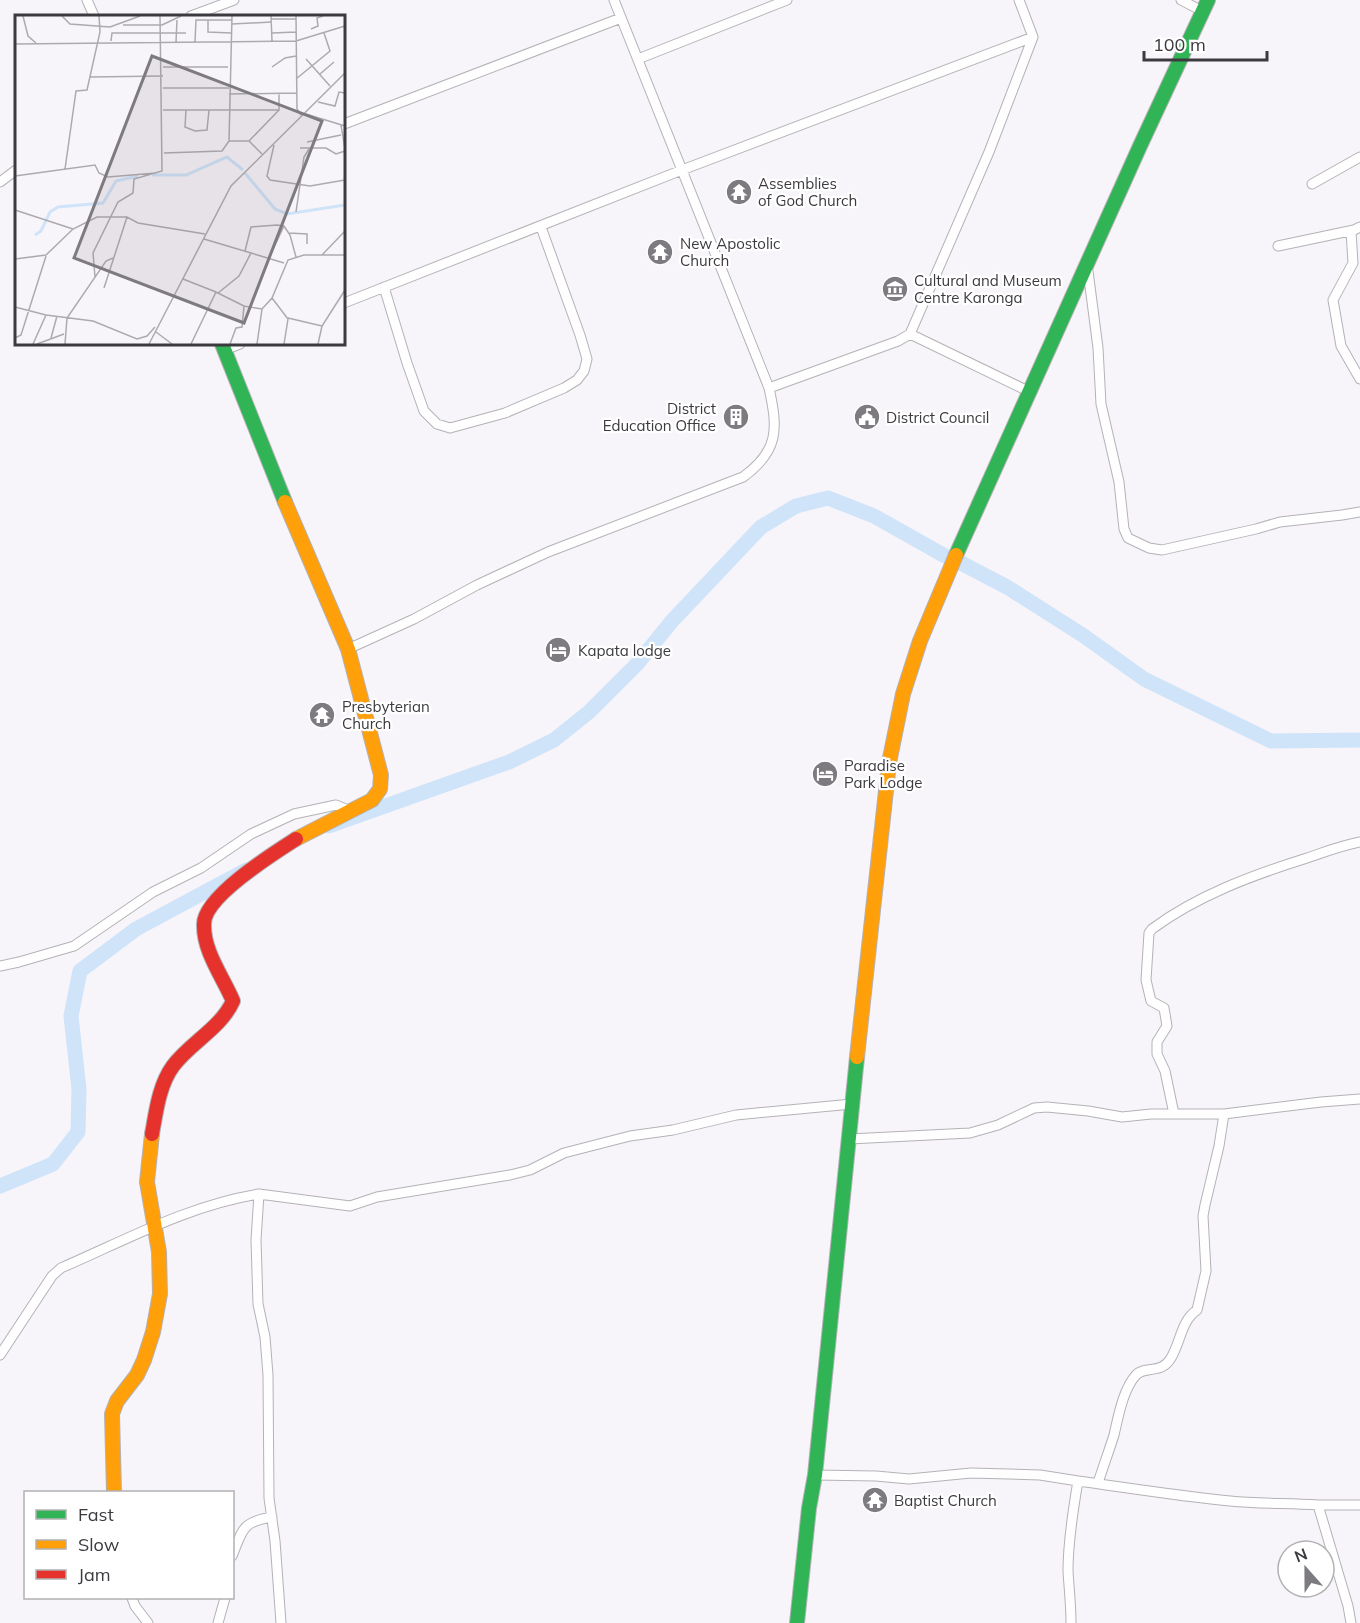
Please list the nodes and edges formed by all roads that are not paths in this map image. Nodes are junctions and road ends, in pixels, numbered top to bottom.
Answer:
1 (87, 0) edge
2 (234, 0) edge
3 (614, 0) edge
4 (788, 0) edge
5 (1019, 0) edge
6 (1181, 0) edge
7 (1205, 6) edge
8 (94, 15) edge
9 (194, 15) edge
10 (621, 18) junction
11 (1033, 38) junction
12 (638, 59) junction
13 (345, 124) edge
14 (1360, 157) edge
15 (682, 170) junction
16 (15, 171) edge
17 (0, 182) edge
18 (1312, 184) dead end
19 (541, 227) junction
20 (1355, 229) edge
21 (1278, 246) dead end
22 (1087, 267) junction
23 (384, 287) junction
24 (345, 303) edge
25 (910, 334) junction
26 (223, 347) edge
27 (1360, 379) edge
28 (769, 388) junction
29 (1030, 392) junction
30 (1360, 512) edge
31 (348, 649) junction
32 (348, 810) junction
33 (1360, 842) edge
34 (0, 966) edge
35 (1360, 1100) edge
36 (852, 1104) junction
37 (1174, 1114) junction
38 (1224, 1114) junction
39 (849, 1139) junction
40 (259, 1194) junction
41 (153, 1226) junction
42 (0, 1355) edge
43 (815, 1475) junction
44 (1078, 1481) junction
45 (1098, 1484) junction
46 (114, 1491) edge
47 (1318, 1505) junction
48 (1360, 1505) edge
49 (272, 1517) junction
50 (234, 1552) edge
51 (132, 1599) edge
52 (225, 1599) edge
53 (148, 1623) edge
54 (218, 1623) edge
55 (281, 1623) edge
56 (797, 1623) edge
57 (1071, 1623) edge
58 (1351, 1623) edge

1 - 8 street
2 - 9 street
3 - 10 street
4 - 12 street
5 - 11 street
6 - 7 street
7 - 22 main road
10 - 12 street
10 - 13 street
11 - 15 street
11 - 25 street
12 - 15 street
14 - 18 street
15 - 19 street
15 - 28 street
16 - 17 street
19 - 23 street
19 - 23 street
20 - 21 street
20 - 27 street
22 - 29 main road
22 - 30 street
23 - 24 street
25 - 28 street
25 - 29 street
26 - 31 main road
28 - 31 street
29 - 36 main road
31 - 32 main road
32 - 34 street
32 - 41 main road
33 - 37 street
35 - 38 street
36 - 39 main road
36 - 40 street
37 - 38 street
37 - 39 street
38 - 45 street
39 - 43 main road
40 - 41 street
40 - 49 street
41 - 42 street
41 - 46 main road
43 - 44 street
43 - 56 main road
44 - 45 street
44 - 57 street
45 - 47 street
47 - 48 street
47 - 58 street
49 - 50 street
49 - 55 street
51 - 53 street
52 - 54 street

